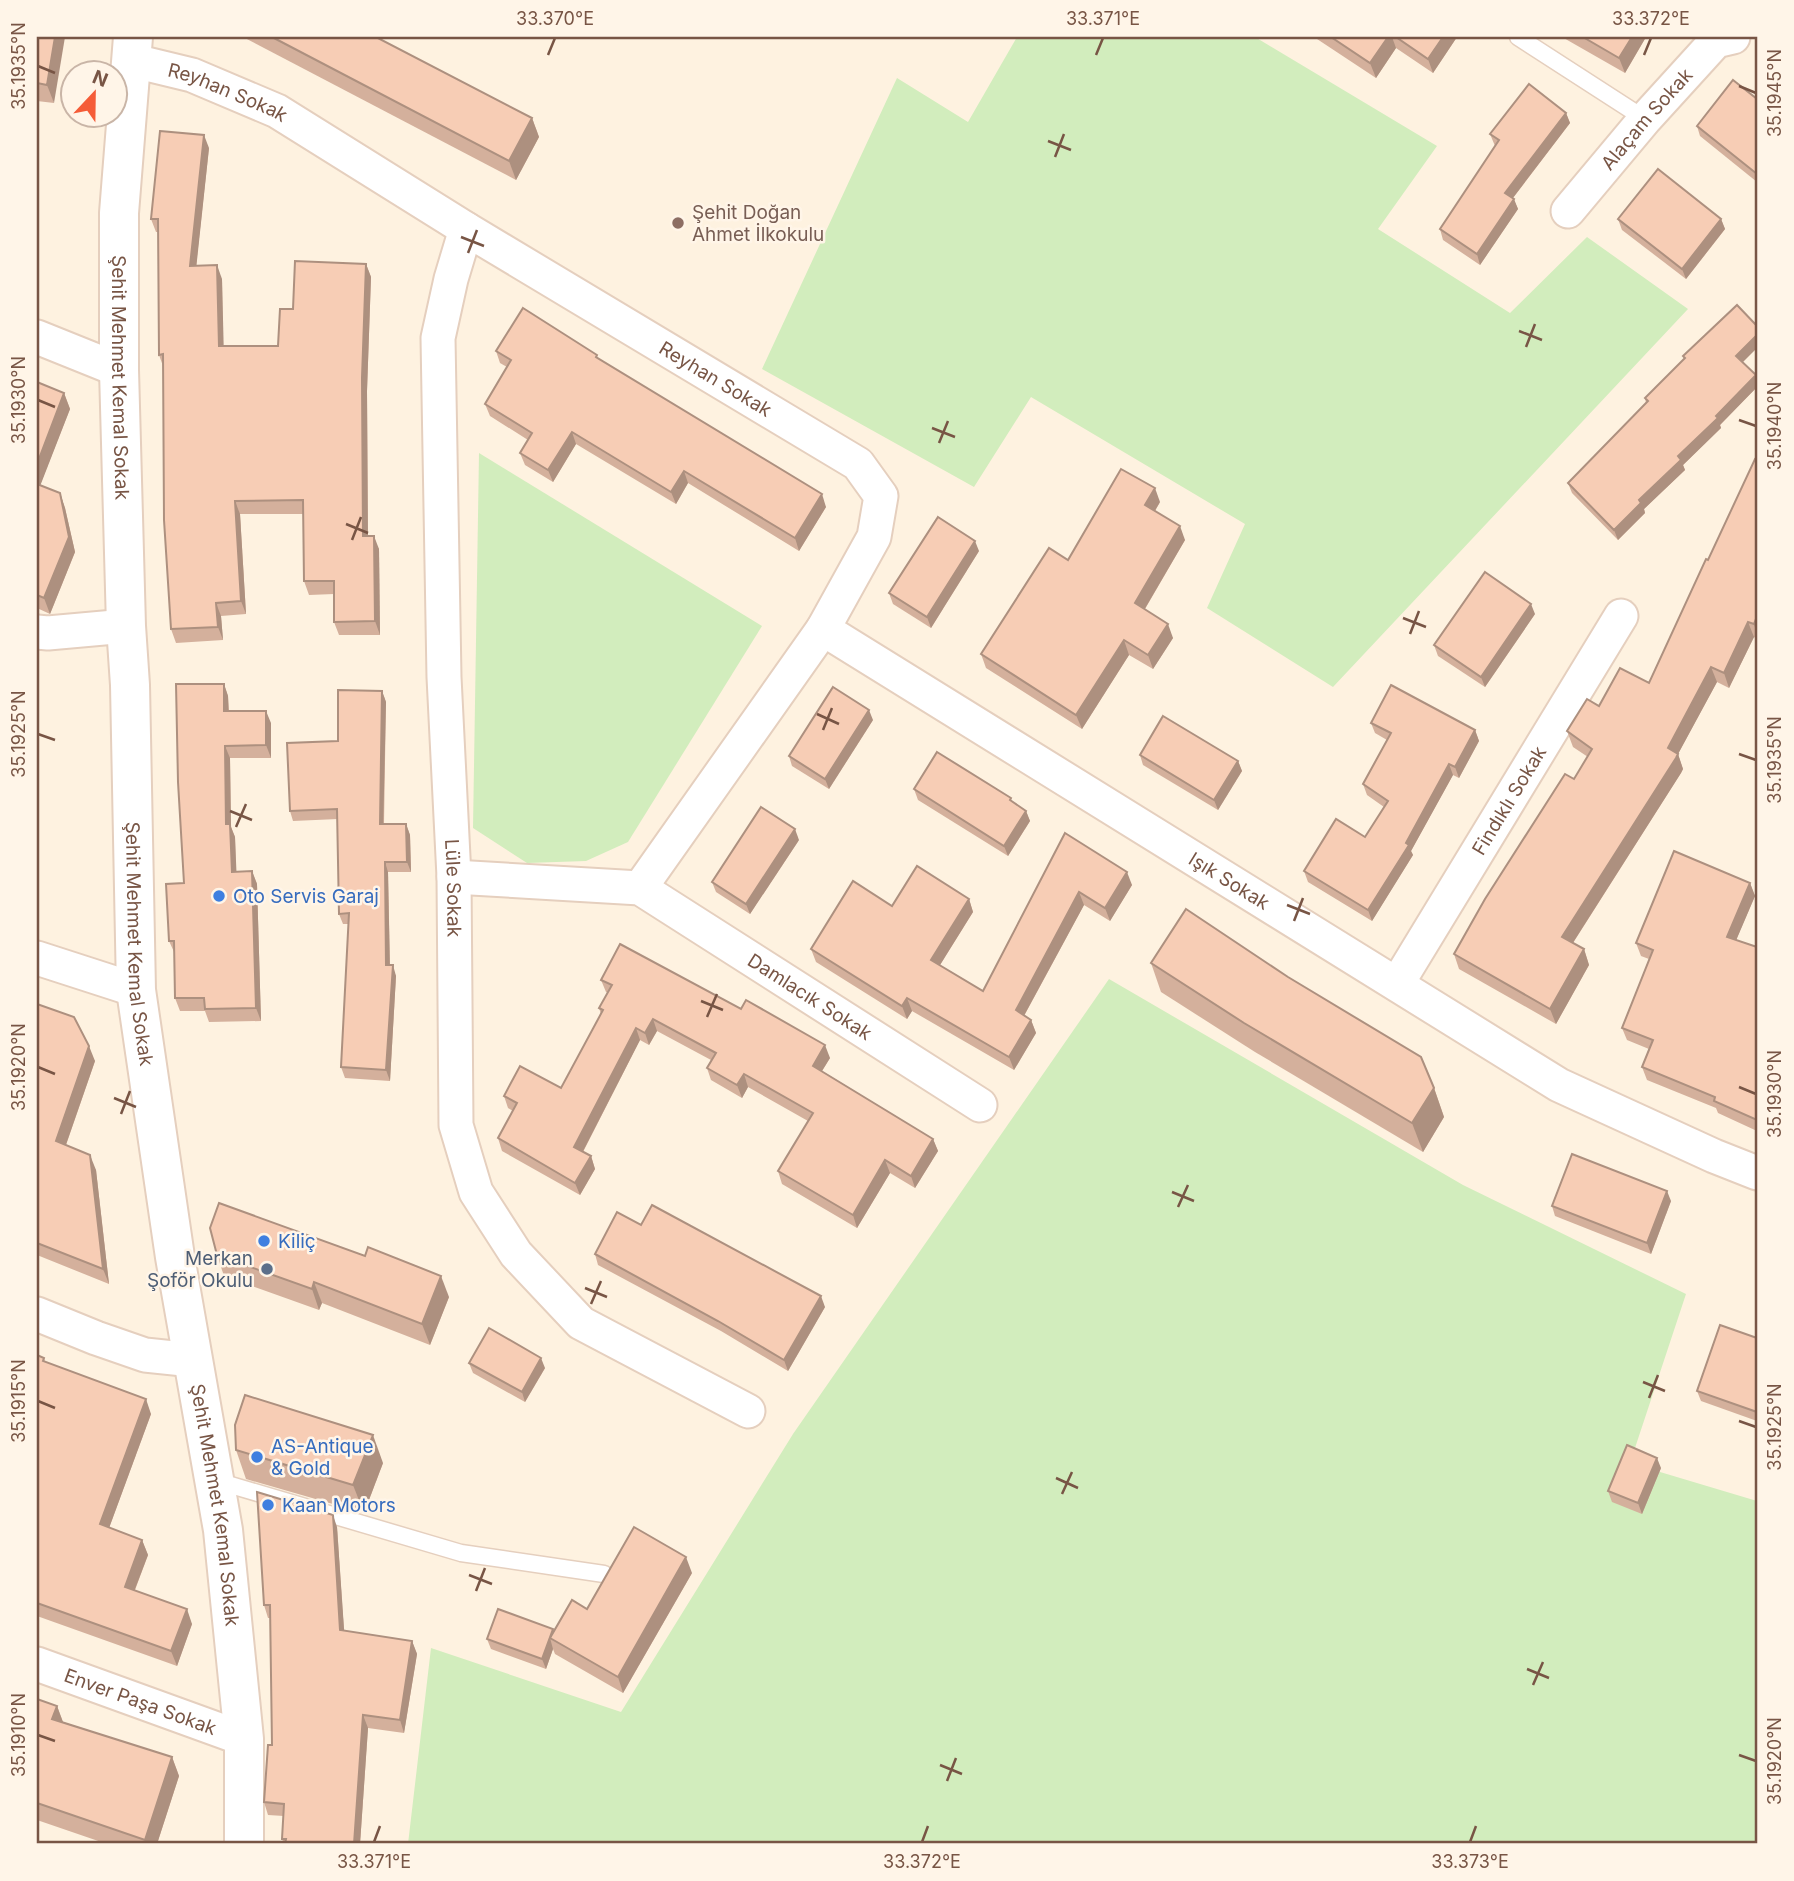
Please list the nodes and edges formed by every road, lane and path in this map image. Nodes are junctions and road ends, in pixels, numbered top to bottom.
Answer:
1 (1518, 37) edge
2 (1733, 37) edge
3 (132, 48) edge
4 (1645, 119) junction
5 (1568, 211) dead end
6 (466, 229) junction
7 (37, 337) edge
8 (119, 370) junction
9 (1621, 617) dead end
10 (126, 626) junction
11 (823, 629) junction
12 (37, 632) edge
13 (454, 877) junction
14 (640, 888) junction
15 (37, 958) edge
16 (1397, 984) junction
17 (136, 990) junction
18 (980, 1105) dead end
19 (1757, 1173) edge
20 (37, 1314) edge
21 (194, 1360) junction
22 (748, 1411) dead end
23 (214, 1481) junction
24 (604, 1574) edge
25 (37, 1664) edge
26 (244, 1739) junction
27 (244, 1844) edge

1 - 4 lane
2 - 4 street, Alaçam Sokak
3 - 6 street, Reyhan Sokak
3 - 8 street, Şehit Mehmet Kemal Sokak
4 - 5 street, Alaçam Sokak
6 - 11 street, Reyhan Sokak
6 - 13 street, Lüle Sokak
7 - 8 street
8 - 10 street, Şehit Mehmet Kemal Sokak
9 - 16 street, Findıklı Sokak
10 - 12 street
10 - 17 street, Şehit Mehmet Kemal Sokak
11 - 14 street, Reyhan Sokak
11 - 16 street, Işık Sokak
13 - 14 street
13 - 22 street, Lüle Sokak
14 - 18 street, Damlacık Sokak
15 - 17 street
16 - 19 street, Işık Sokak
17 - 21 street, Şehit Mehmet Kemal Sokak
20 - 21 street
21 - 23 street, Şehit Mehmet Kemal Sokak
23 - 24 lane
23 - 26 street, Şehit Mehmet Kemal Sokak
25 - 26 street, Enver Paşa Sokak
26 - 27 street, Şehit Mehmet Kemal Sokak

